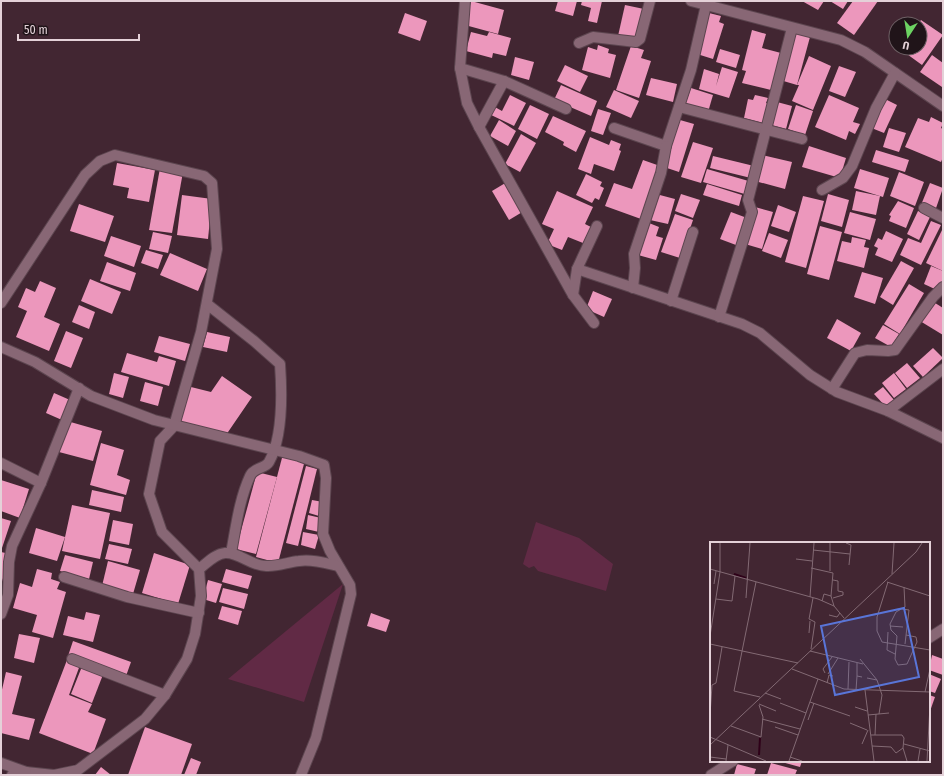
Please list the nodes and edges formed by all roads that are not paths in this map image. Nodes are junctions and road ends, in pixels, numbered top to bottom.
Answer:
1 (465, 1) edge
2 (650, 1) edge
3 (691, 1) edge
4 (706, 5) junction
5 (792, 28) junction
6 (578, 43) dead end
7 (460, 68) junction
8 (895, 73) junction
9 (504, 81) junction
10 (943, 106) edge
11 (679, 108) junction
12 (566, 109) dead end
13 (479, 127) junction
14 (614, 128) dead end
15 (767, 129) junction
16 (802, 139) dead end
17 (666, 146) junction
18 (822, 190) dead end
19 (924, 208) dead end
20 (943, 218) edge
21 (597, 226) dead end
22 (693, 232) dead end
23 (577, 269) junction
24 (943, 287) edge
25 (633, 288) junction
26 (573, 295) junction
27 (671, 301) junction
28 (1, 303) edge
29 (207, 304) junction
30 (719, 317) junction
31 (594, 323) dead end
32 (1, 347) edge
33 (943, 369) edge
34 (79, 388) junction
35 (832, 389) junction
36 (888, 411) junction
37 (174, 426) junction
38 (943, 438) edge
39 (274, 450) junction
40 (1, 463) edge
41 (41, 483) junction
42 (231, 553) junction
43 (338, 566) junction
44 (199, 569) junction
45 (64, 577) dead end
46 (199, 613) junction
47 (1, 614) edge
48 (943, 629) edge
49 (930, 637) edge
50 (72, 659) dead end
51 (165, 695) junction
52 (731, 762) edge
53 (1, 763) edge
54 (26, 772) junction
55 (12, 775) edge
56 (301, 775) edge
57 (711, 775) edge

1 - 7 street
2 - 6 street
3 - 4 street
4 - 5 street
4 - 11 street
5 - 8 street
5 - 15 street
7 - 9 street
7 - 13 street
8 - 10 street
8 - 18 street
9 - 12 street
9 - 13 street
11 - 15 street
11 - 17 street
13 - 26 street
14 - 17 street
15 - 16 street
15 - 30 street
17 - 25 street
19 - 20 street
21 - 23 street
22 - 27 street
23 - 25 street
23 - 26 street
24 - 35 street
25 - 27 street
26 - 31 street
27 - 30 street
28 - 29 street
29 - 37 street
29 - 39 street
30 - 35 street
32 - 34 street
33 - 36 street
34 - 37 street
34 - 41 street
35 - 36 street
36 - 38 street
37 - 39 street
37 - 44 street
39 - 42 street
39 - 43 street
40 - 41 street
41 - 47 street
42 - 43 street
42 - 44 street
43 - 56 street
44 - 46 street
45 - 46 street
46 - 51 street
48 - 49 street
50 - 51 street
51 - 54 street
52 - 57 street
53 - 54 street
54 - 55 street

